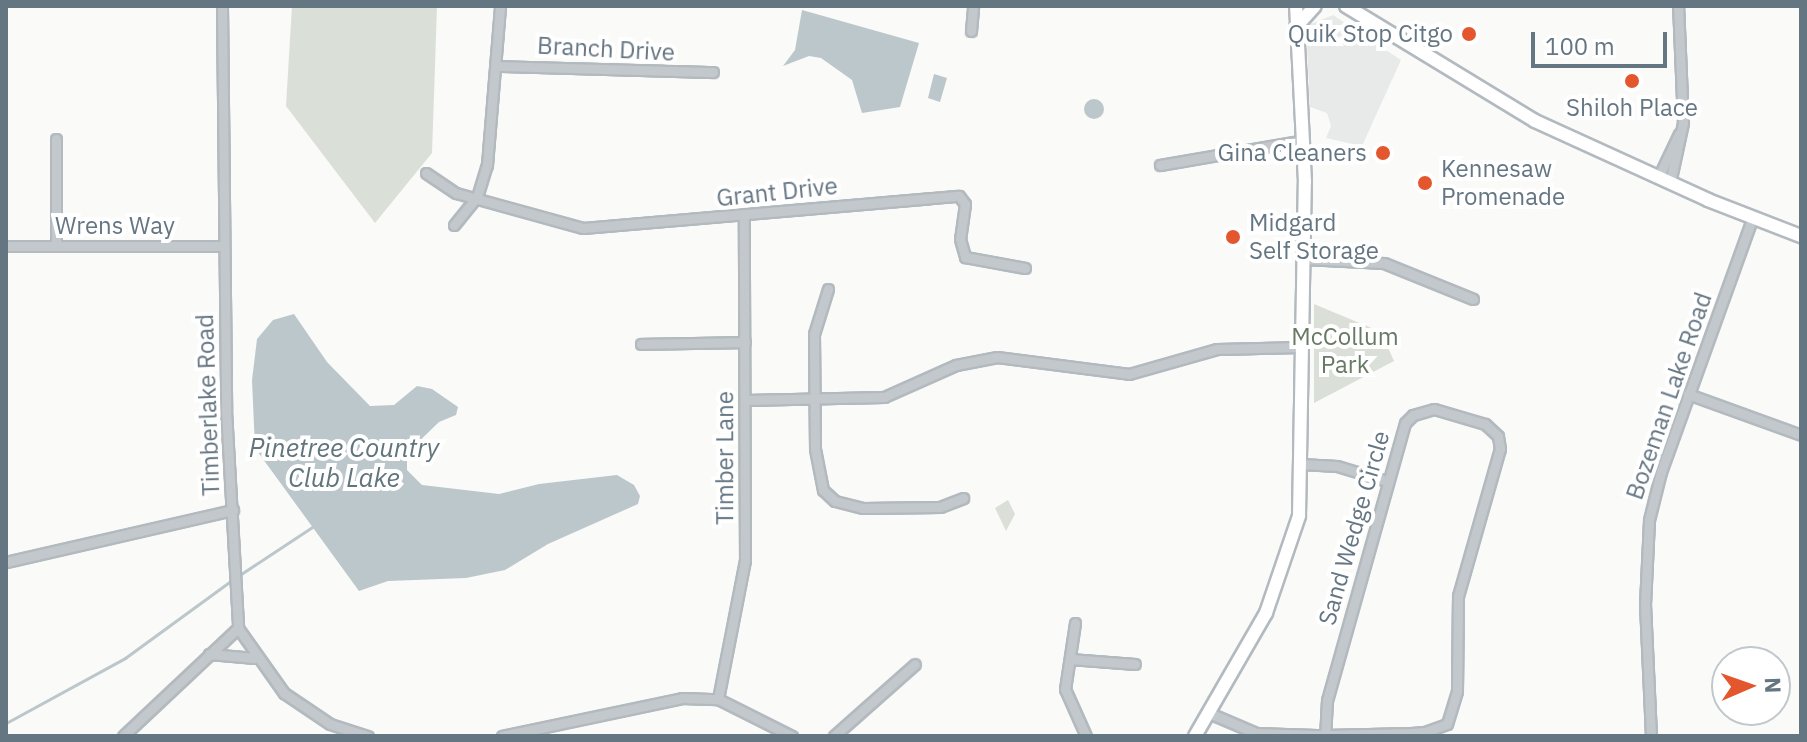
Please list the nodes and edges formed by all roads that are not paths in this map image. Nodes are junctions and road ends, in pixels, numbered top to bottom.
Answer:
1 (222, 6) edge
2 (500, 6) edge
3 (973, 6) edge
4 (1296, 6) edge
5 (1315, 6) edge
6 (1346, 6) edge
7 (1678, 6) edge
8 (1296, 27) junction
9 (971, 31) dead end
10 (498, 66) junction
11 (713, 72) dead end
12 (56, 139) dead end
13 (1304, 140) junction
14 (1160, 165) dead end
15 (426, 173) dead end
16 (1664, 180) junction
17 (477, 197) junction
18 (744, 214) junction
19 (1753, 217) junction
20 (454, 225) dead end
21 (1801, 236) edge
22 (6, 246) edge
23 (56, 246) junction
24 (223, 246) junction
25 (1304, 259) junction
26 (1025, 268) dead end
27 (828, 289) dead end
28 (1473, 299) dead end
29 (745, 342) junction
30 (641, 344) dead end
31 (1300, 347) junction
32 (1688, 394) junction
33 (815, 399) junction
34 (745, 400) junction
35 (1801, 435) edge
36 (1301, 464) junction
37 (1387, 481) junction
38 (963, 498) dead end
39 (233, 510) junction
40 (6, 562) edge
41 (1075, 623) dead end
42 (238, 628) junction
43 (209, 654) junction
44 (255, 658) junction
45 (1070, 659) junction
46 (915, 664) dead end
47 (1135, 664) dead end
48 (718, 699) junction
49 (1209, 713) junction
50 (1325, 735) edge
51 (123, 736) edge
52 (368, 736) edge
53 (502, 736) edge
54 (792, 736) edge
55 (834, 736) edge
56 (1086, 736) edge
57 (1195, 736) edge
58 (1651, 736) edge

1 - 24 street, Timberlake Road
2 - 10 street
3 - 9 street
4 - 8 street
5 - 8 street
6 - 16 street
7 - 16 street
8 - 13 street
10 - 11 street, Branch Drive
10 - 17 street
12 - 23 street
13 - 14 street
13 - 25 street
15 - 17 street, Grant Drive
16 - 19 street
17 - 18 street, Grant Drive
17 - 20 street
18 - 26 street, Grant Drive
18 - 29 street, Timber Lane
19 - 21 street
19 - 32 street, Bozeman Lake Road
22 - 23 street, Wrens Way
23 - 24 street, Wrens Way
24 - 39 street, Timberlake Road
25 - 28 street
25 - 31 street
27 - 33 street
29 - 30 street
29 - 34 street, Timber Lane
31 - 33 street
31 - 36 street
32 - 35 street
32 - 58 street, Bozeman Lake Road
33 - 34 street
33 - 38 street
34 - 48 street, Timber Lane
36 - 37 street
36 - 49 street
37 - 50 street, Sand Wedge Circle
37 - 50 street, Sand Wedge Circle
39 - 40 street
39 - 42 street, Timberlake Road
41 - 45 street
42 - 43 street
42 - 44 street, Timberlake Road
43 - 44 street
43 - 51 street
44 - 52 street, Timberlake Road
45 - 47 street
45 - 56 street
46 - 55 street
48 - 53 street
48 - 54 street
49 - 50 street, Sand Wedge Circle
49 - 57 street

